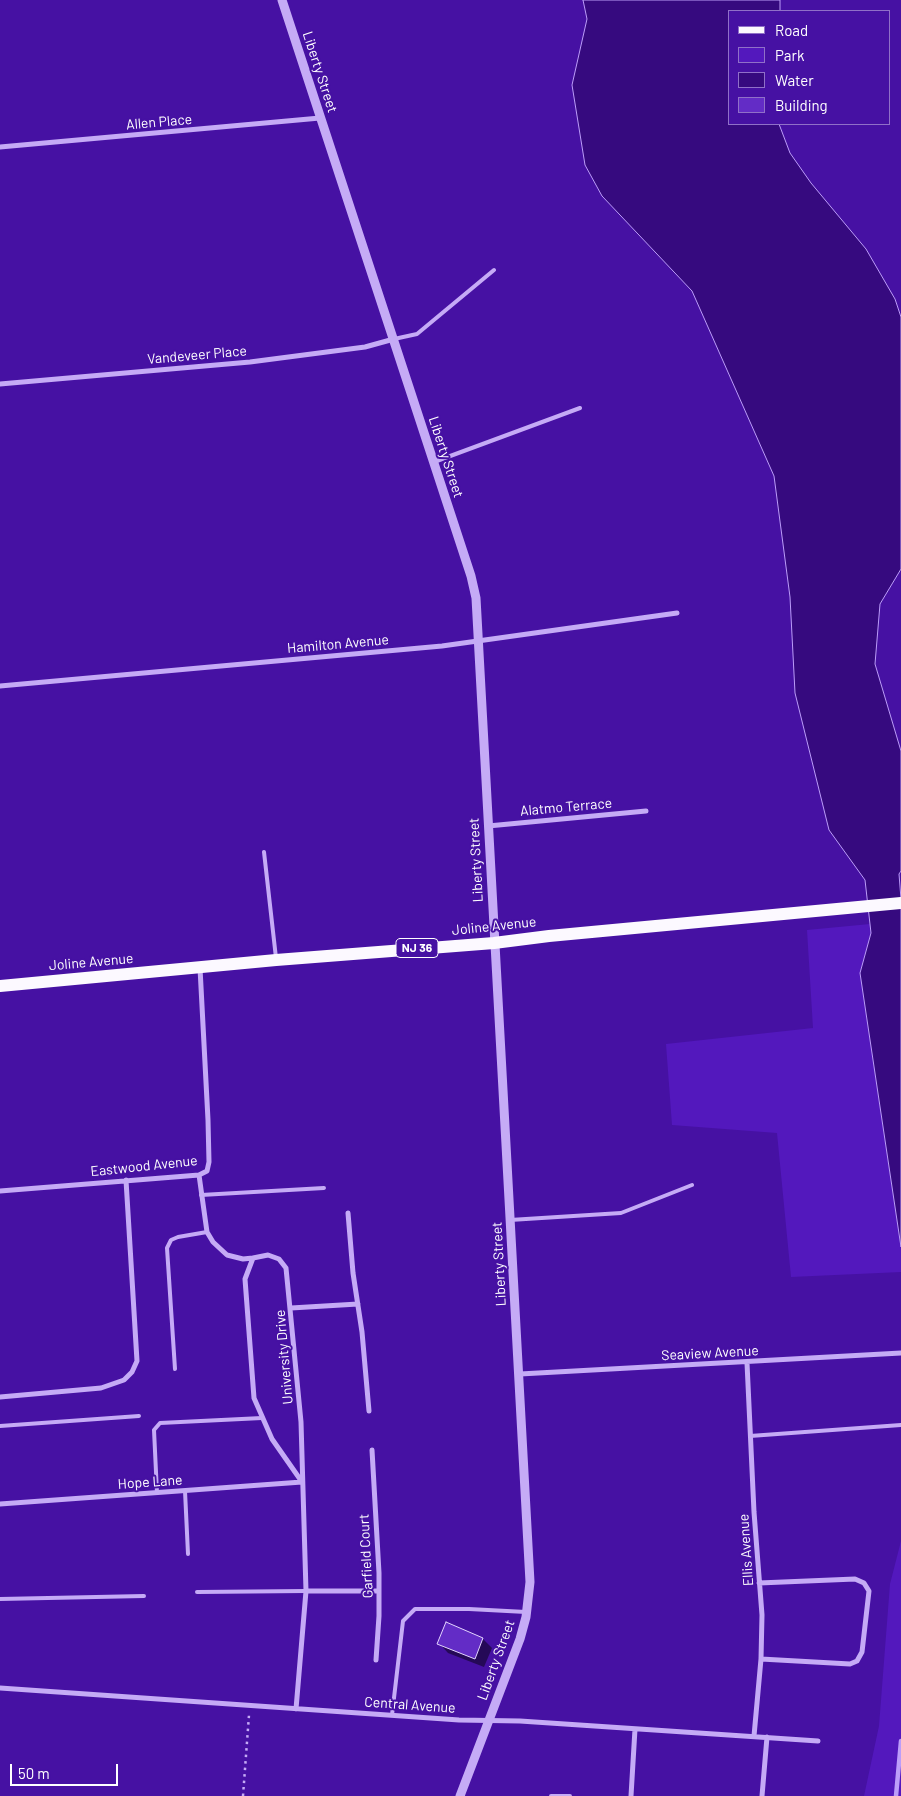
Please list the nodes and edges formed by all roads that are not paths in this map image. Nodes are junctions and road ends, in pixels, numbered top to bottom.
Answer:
1 (282, 0) edge
2 (320, 118) junction
3 (0, 148) edge
4 (494, 270) dead end
5 (394, 339) junction
6 (0, 384) edge
7 (580, 408) dead end
8 (434, 462) junction
9 (677, 613) dead end
10 (478, 640) junction
11 (0, 686) edge
12 (646, 811) dead end
13 (488, 826) junction
14 (264, 852) dead end
15 (901, 903) edge
16 (494, 943) junction
17 (276, 960) junction
18 (200, 968) junction
19 (0, 986) edge
20 (199, 1175) junction
21 (126, 1180) junction
22 (692, 1185) dead end
23 (324, 1188) dead end
24 (0, 1191) edge
25 (201, 1195) junction
26 (348, 1213) dead end
27 (510, 1220) junction
28 (206, 1232) junction
29 (253, 1258) junction
30 (358, 1304) junction
31 (291, 1308) junction
32 (901, 1353) edge
33 (747, 1362) junction
34 (174, 1369) dead end
35 (520, 1374) junction
36 (0, 1397) edge
37 (368, 1411) dead end
38 (139, 1416) dead end
39 (262, 1418) junction
40 (901, 1425) edge
41 (0, 1426) edge
42 (750, 1436) junction
43 (372, 1450) dead end
44 (302, 1482) junction
45 (185, 1491) junction
46 (157, 1493) junction
47 (0, 1504) edge
48 (188, 1554) dead end
49 (759, 1583) junction
50 (379, 1590) junction
51 (306, 1591) junction
52 (198, 1592) dead end
53 (144, 1596) dead end
54 (0, 1599) edge
55 (527, 1612) junction
56 (761, 1659) junction
57 (376, 1660) dead end
58 (0, 1688) edge
59 (296, 1709) junction
60 (392, 1715) junction
61 (489, 1720) junction
62 (635, 1729) junction
63 (754, 1736) junction
64 (767, 1737) junction
65 (818, 1742) dead end
66 (460, 1796) edge
67 (551, 1796) edge
68 (570, 1796) edge
69 (631, 1796) edge
70 (762, 1796) edge

1 - 2 street, Liberty Street
2 - 3 street, Allen Place
2 - 5 street, Liberty Street
4 - 5 lane
5 - 6 street, Vandeveer Place
5 - 8 street, Liberty Street
7 - 8 lane
8 - 10 street, Liberty Street
9 - 10 street, Hamilton Avenue
10 - 11 street, Hamilton Avenue
10 - 13 street, Liberty Street
12 - 13 street, Alatmo Terrace
13 - 16 street, Liberty Street
14 - 17 lane
15 - 16 main road, Joline Avenue / NJ 36
16 - 17 main road, Joline Avenue / NJ 36
16 - 27 street, Liberty Street
17 - 18 main road, Joline Avenue / NJ 36
18 - 19 main road, Joline Avenue / NJ 36
18 - 20 street, Eastwood Avenue
20 - 21 street, Eastwood Avenue
20 - 25 street
21 - 24 street, Eastwood Avenue
21 - 36 street
22 - 27 lane
23 - 25 lane
25 - 28 street
26 - 30 street
27 - 35 street, Liberty Street
28 - 29 street, University Drive
28 - 34 lane
29 - 31 street, University Drive
29 - 39 street
30 - 31 street
30 - 37 street
31 - 44 street, University Drive
32 - 33 street, Seaview Avenue
33 - 35 street, Seaview Avenue
33 - 42 street, Ellis Avenue
35 - 55 street, Liberty Street
38 - 41 lane
39 - 44 street
39 - 46 lane
40 - 42 lane
42 - 49 street, Ellis Avenue
43 - 50 street, Garfield Court
44 - 45 street, Hope Lane
44 - 51 street, University Drive
45 - 46 street, Hope Lane
45 - 48 lane
46 - 47 street, Hope Lane
49 - 56 street, Ellis Avenue
49 - 56 street
50 - 51 street
50 - 57 street, Garfield Court
51 - 52 lane
51 - 59 street, University Drive
53 - 54 lane
55 - 60 lane
55 - 61 street, Liberty Street
56 - 63 street, Ellis Avenue
58 - 59 street, Central Avenue
59 - 60 street, Central Avenue
60 - 61 street, Central Avenue
61 - 62 street, Central Avenue
61 - 66 street, Liberty Street
62 - 63 street, Central Avenue
62 - 69 street
63 - 64 street, Central Avenue
64 - 65 street, Central Avenue
64 - 70 street
67 - 68 lane

